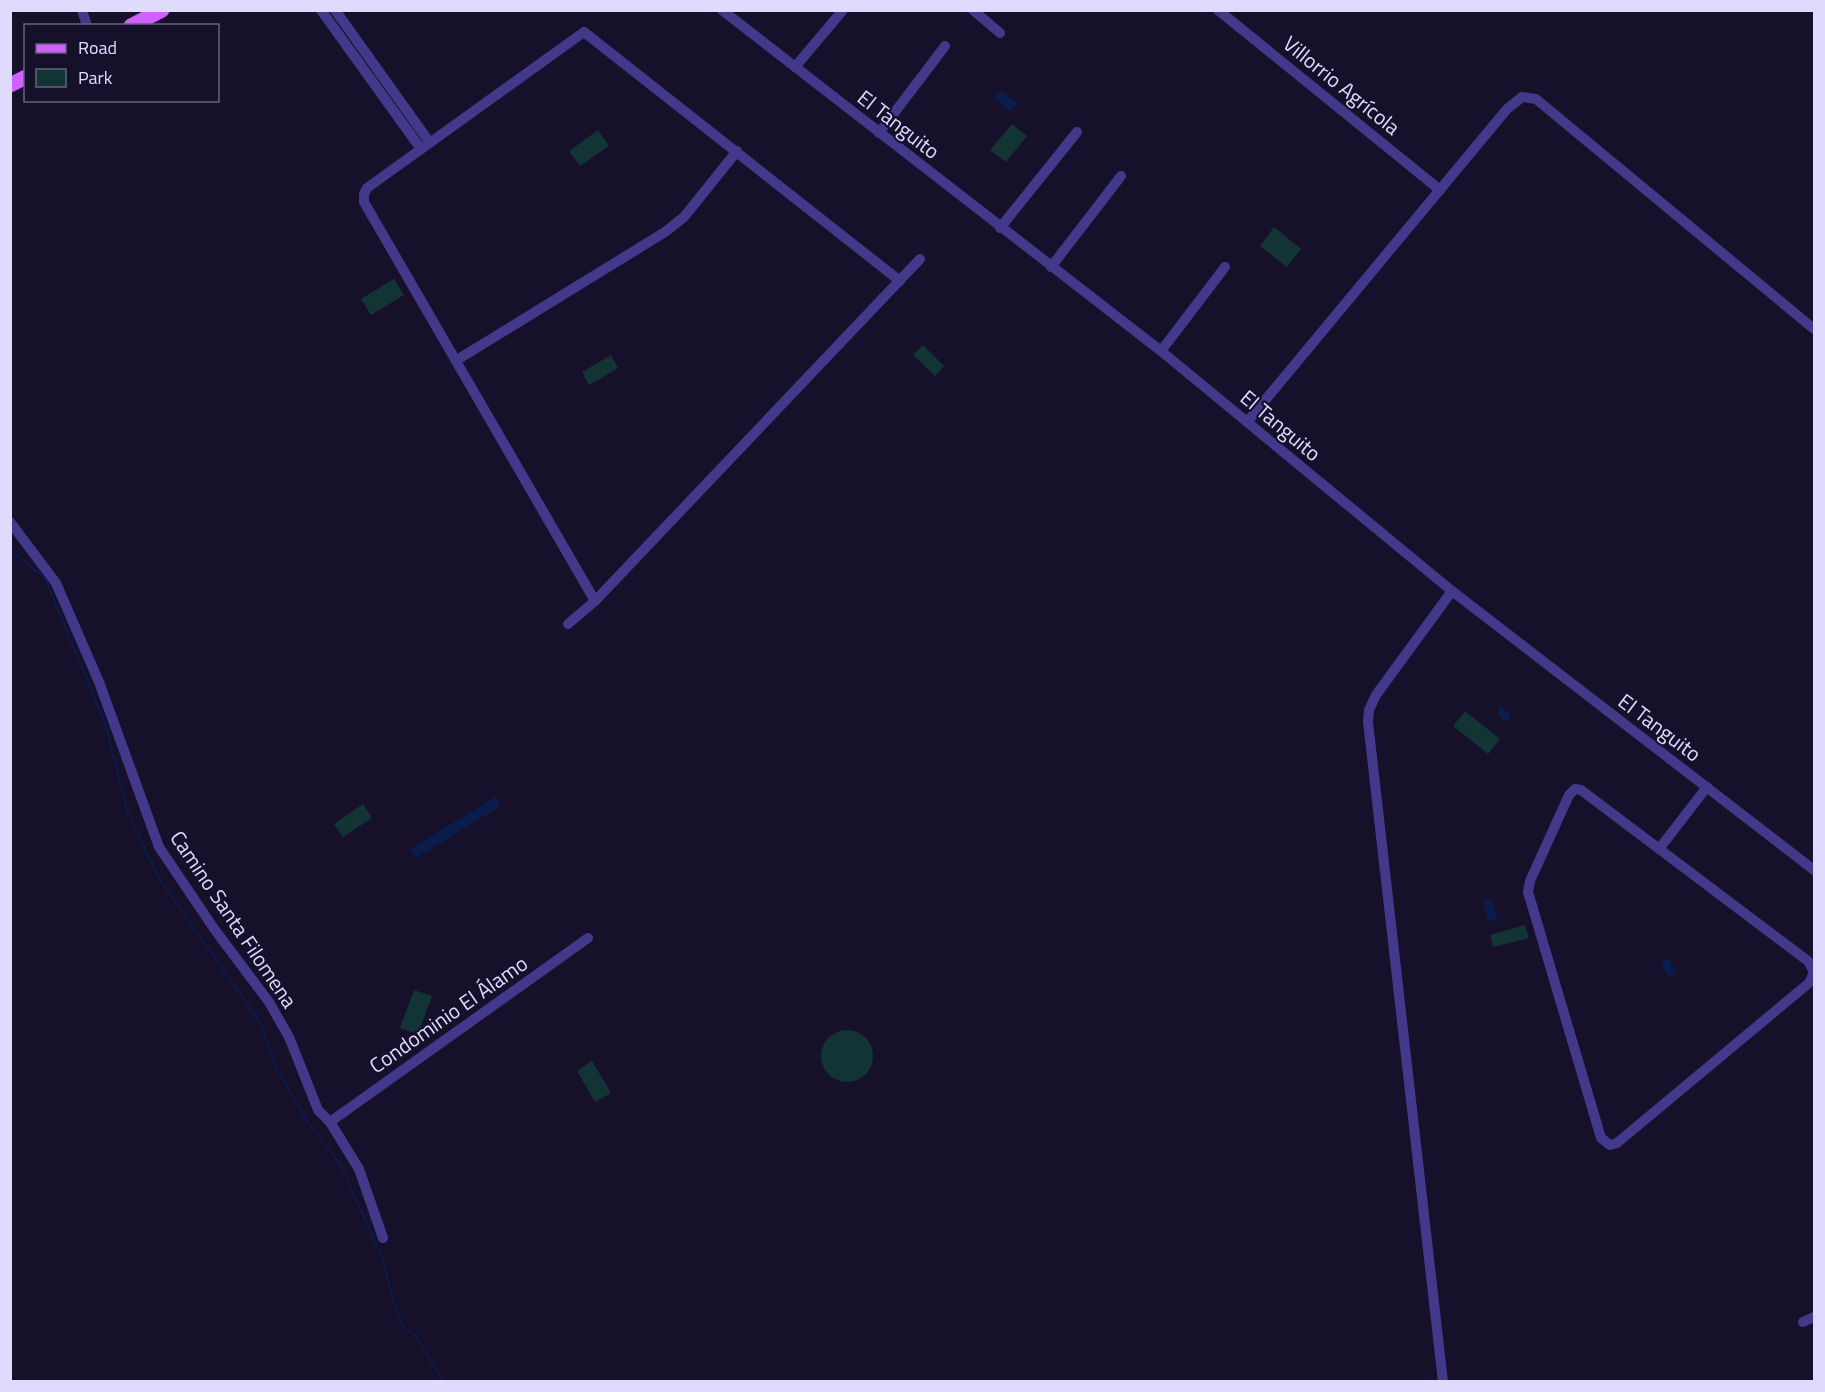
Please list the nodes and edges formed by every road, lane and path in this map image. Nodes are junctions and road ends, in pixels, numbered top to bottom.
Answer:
1 (162, 10) edge
2 (321, 10) edge
3 (335, 10) edge
4 (722, 10) edge
5 (843, 10) edge
6 (973, 10) edge
7 (1218, 10) edge
8 (135, 24) edge
9 (1000, 33) dead end
10 (945, 45) dead end
11 (795, 67) junction
12 (24, 78) edge
13 (10, 85) edge
14 (1077, 132) dead end
15 (879, 133) junction
16 (426, 146) junction
17 (737, 151) junction
18 (1121, 176) dead end
19 (1440, 190) junction
20 (1000, 228) junction
21 (920, 259) dead end
22 (1052, 267) junction
23 (1225, 267) dead end
24 (900, 281) junction
25 (1815, 330) edge
26 (1161, 351) junction
27 (457, 360) junction
28 (1247, 422) junction
29 (10, 522) edge
30 (1452, 591) junction
31 (595, 602) junction
32 (568, 624) dead end
33 (1707, 787) junction
34 (1659, 849) junction
35 (1815, 870) edge
36 (588, 938) dead end
37 (330, 1122) junction
38 (383, 1238) dead end
39 (1815, 1317) edge
40 (1803, 1322) dead end
41 (1443, 1382) edge

1 - 8 main road
2 - 16 street
3 - 16 street
4 - 11 street, El Tanguito
5 - 11 street
6 - 9 street
7 - 19 street, Villorrio Agrícola
10 - 15 street
11 - 15 street, El Tanguito
12 - 13 main road
14 - 20 street
15 - 20 street, El Tanguito
16 - 17 street
16 - 27 street
17 - 24 street
17 - 27 street
18 - 22 street
19 - 25 street
19 - 28 street
20 - 22 street, El Tanguito
21 - 24 street
22 - 26 street, El Tanguito
23 - 26 street
24 - 31 street
26 - 28 street, El Tanguito
27 - 31 street
28 - 30 street, El Tanguito
29 - 37 street, Camino Santa Filomena
30 - 33 street, El Tanguito
30 - 41 street
31 - 32 street
33 - 34 street
33 - 35 street, El Tanguito
34 - 34 street
36 - 37 street, Condominio El Álamo
37 - 38 street, Camino Santa Filomena
39 - 40 street

